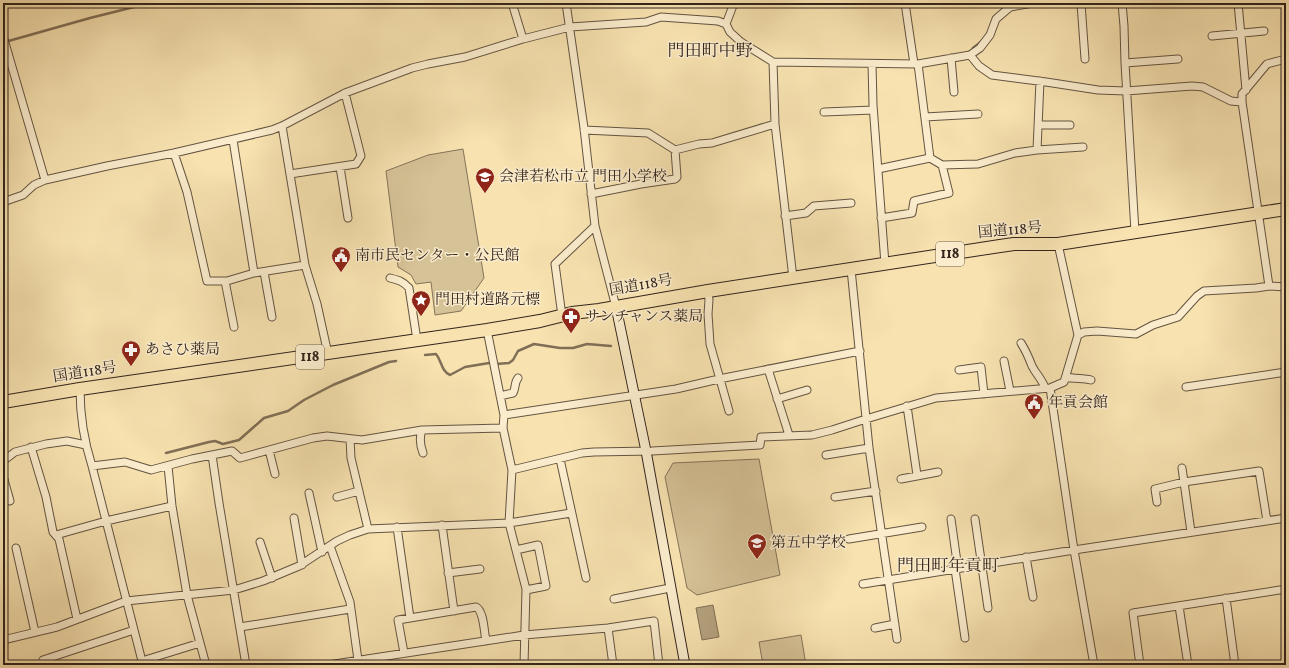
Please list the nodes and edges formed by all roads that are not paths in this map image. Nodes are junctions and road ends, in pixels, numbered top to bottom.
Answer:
1 (512, 3) edge
2 (566, 3) edge
3 (734, 3) edge
4 (905, 3) edge
5 (1033, 3) edge
6 (1081, 3) edge
7 (1122, 3) edge
8 (1238, 3) edge
9 (726, 24) junction
10 (570, 27) junction
11 (1264, 31) dead end
12 (1241, 33) junction
13 (3, 36) edge
14 (1212, 36) dead end
15 (523, 39) junction
16 (970, 55) junction
17 (951, 58) junction
18 (1085, 59) dead end
19 (1178, 59) dead end
20 (1286, 59) edge
21 (773, 62) junction
22 (1124, 63) junction
23 (872, 64) junction
24 (916, 64) junction
25 (1040, 81) junction
26 (1246, 90) junction
27 (1126, 91) junction
28 (954, 92) dead end
29 (344, 93) junction
30 (1242, 102) junction
31 (873, 110) junction
32 (824, 112) dead end
33 (978, 114) dead end
34 (925, 117) junction
35 (775, 124) junction
36 (1038, 125) junction
37 (1070, 125) dead end
38 (282, 126) junction
39 (584, 130) junction
40 (233, 140) junction
41 (1083, 148) dead end
42 (675, 150) junction
43 (1037, 150) junction
44 (174, 153) junction
45 (930, 158) junction
46 (942, 165) junction
47 (340, 167) junction
48 (878, 169) junction
49 (290, 174) junction
50 (45, 180) junction
51 (591, 194) junction
52 (3, 202) edge
53 (851, 203) dead end
54 (1286, 210) edge
55 (1259, 213) junction
56 (785, 216) junction
57 (348, 218) dead end
58 (881, 218) junction
59 (595, 226) junction
60 (1135, 232) junction
61 (1058, 244) junction
62 (885, 264) junction
63 (305, 265) junction
64 (852, 269) junction
65 (264, 272) junction
66 (254, 273) junction
67 (390, 278) dead end
68 (793, 278) junction
69 (225, 281) junction
70 (1269, 286) junction
71 (1286, 287) edge
72 (708, 291) junction
73 (616, 307) junction
74 (562, 316) junction
75 (272, 317) dead end
76 (234, 327) dead end
77 (487, 330) junction
78 (1078, 335) junction
79 (417, 340) junction
80 (1021, 343) dead end
81 (860, 351) junction
82 (328, 354) junction
83 (1004, 361) dead end
84 (768, 369) junction
85 (959, 370) dead end
86 (1286, 372) edge
87 (1066, 377) junction
88 (518, 378) dead end
89 (719, 378) junction
90 (1091, 380) dead end
91 (1186, 386) dead end
92 (1048, 388) junction
93 (80, 389) junction
94 (807, 390) dead end
95 (1010, 391) junction
96 (984, 394) junction
97 (634, 395) junction
98 (500, 396) junction
99 (777, 399) junction
100 (3, 402) edge
101 (907, 406) junction
102 (729, 411) dead end
103 (504, 415) junction
104 (866, 418) junction
105 (503, 428) junction
106 (422, 430) junction
107 (789, 435) junction
108 (350, 439) junction
109 (86, 446) junction
110 (32, 447) junction
111 (870, 448) junction
112 (269, 450) junction
113 (646, 451) junction
114 (423, 453) dead end
115 (212, 455) junction
116 (826, 455) dead end
117 (560, 458) junction
118 (3, 461) edge
119 (92, 466) junction
120 (168, 466) junction
121 (1182, 468) dead end
122 (512, 470) junction
123 (938, 472) dead end
124 (275, 474) dead end
125 (917, 475) junction
126 (3, 476) edge
127 (901, 479) dead end
128 (1184, 482) junction
129 (359, 491) junction
130 (876, 491) junction
131 (309, 493) dead end
132 (337, 497) dead end
133 (834, 497) dead end
134 (10, 501) dead end
135 (1157, 502) dead end
136 (172, 506) junction
137 (571, 512) junction
138 (294, 518) dead end
139 (975, 518) dead end
140 (1286, 518) edge
141 (951, 519) dead end
142 (106, 521) junction
143 (1267, 521) junction
144 (510, 523) junction
145 (442, 526) junction
146 (397, 527) junction
147 (922, 527) dead end
148 (368, 529) junction
149 (1191, 532) junction
150 (882, 534) junction
151 (56, 535) junction
152 (849, 539) dead end
153 (260, 542) dead end
154 (330, 546) junction
155 (16, 548) dead end
156 (516, 550) junction
157 (1074, 550) junction
158 (322, 552) junction
159 (1026, 558) junction
160 (302, 565) junction
161 (982, 565) junction
162 (480, 569) dead end
163 (956, 569) junction
164 (448, 573) junction
165 (272, 578) junction
166 (586, 578) dead end
167 (888, 580) junction
168 (863, 584) dead end
169 (670, 588) junction
170 (1286, 589) edge
171 (234, 590) junction
172 (526, 590) junction
173 (187, 595) junction
174 (1033, 597) dead end
175 (1226, 598) junction
176 (614, 599) dead end
177 (126, 601) junction
178 (1179, 606) junction
179 (988, 608) dead end
180 (350, 609) junction
181 (454, 611) junction
182 (410, 618) junction
183 (77, 619) junction
184 (895, 624) junction
185 (240, 627) junction
186 (608, 628) junction
187 (876, 628) dead end
188 (134, 630) junction
189 (35, 632) junction
190 (524, 635) junction
191 (966, 638) dead end
192 (897, 639) dead end
193 (3, 640) edge
194 (486, 641) junction
195 (200, 643) junction
196 (404, 653) junction
197 (358, 660) junction
198 (142, 663) edge
199 (44, 665) edge
200 (206, 665) edge
201 (246, 665) edge
202 (328, 665) edge
203 (524, 665) edge
204 (613, 665) edge
205 (659, 665) edge
206 (685, 665) edge
207 (1094, 665) edge
208 (1140, 665) edge
209 (1188, 665) edge
210 (1236, 665) edge

1 - 15 street
2 - 10 street
3 - 9 street
4 - 24 street
5 - 16 street
6 - 18 street
7 - 22 street
8 - 12 street
9 - 10 street
9 - 21 street
10 - 15 street
10 - 39 street
11 - 12 street
12 - 14 street
12 - 26 street
13 - 50 street
15 - 29 street
16 - 17 street
16 - 25 street
17 - 24 street
17 - 28 street
19 - 22 street
20 - 26 street
21 - 23 street
21 - 35 street
22 - 27 street
23 - 24 street
23 - 31 street
24 - 34 street
25 - 27 street
25 - 36 street
26 - 30 street
27 - 30 street
27 - 60 street
29 - 38 street
29 - 47 street
30 - 55 street
31 - 32 street
31 - 48 street
33 - 34 street
34 - 45 street
35 - 42 street
35 - 56 street
36 - 37 street
36 - 43 street
38 - 40 street
38 - 49 street
39 - 42 street
39 - 51 street
40 - 44 street
40 - 66 street
41 - 43 street
42 - 51 street
43 - 46 street
44 - 50 street
44 - 69 street
45 - 46 street
45 - 48 street
46 - 58 street
47 - 49 street
47 - 57 street
48 - 58 street
49 - 63 street
50 - 52 street
51 - 59 street
53 - 56 street
54 - 55 highway, 国道118号 / 118
55 - 60 highway, 国道118号 / 118
55 - 70 street
56 - 68 street
58 - 62 street
59 - 73 street
59 - 74 street
60 - 61 highway, 国道118号 / 118
61 - 62 highway, 国道118号 / 118
61 - 78 street
62 - 64 highway, 国道118号 / 118
63 - 65 street
63 - 82 street
64 - 68 highway, 国道118号 / 118
64 - 81 street
65 - 66 street
65 - 75 street
66 - 69 street
67 - 79 street
68 - 72 highway, 国道118号 / 118
69 - 76 street
70 - 71 street
70 - 78 street
72 - 73 highway, 国道118号 / 118
72 - 89 street
73 - 74 highway, 国道118号 / 118
73 - 97 street
74 - 77 highway, 国道118号 / 118
77 - 79 highway, 国道118号 / 118
77 - 98 street
78 - 87 street
79 - 82 highway, 国道118号 / 118
80 - 92 street
81 - 84 street
81 - 104 street
82 - 93 highway, 国道118号 / 118
83 - 95 street
84 - 89 street
84 - 99 street
85 - 96 street
86 - 91 street
87 - 90 street
87 - 92 street
88 - 98 street
89 - 97 street
89 - 102 street
92 - 95 street
92 - 157 street
93 - 100 highway, 国道118号 / 118
93 - 109 street
94 - 99 street
95 - 96 street
96 - 101 street
97 - 103 street
97 - 113 street
98 - 103 street
99 - 107 street
101 - 104 street
101 - 125 street
103 - 105 street
104 - 107 street
104 - 111 street
105 - 106 street
105 - 122 street
106 - 108 street
106 - 114 street
107 - 113 street
108 - 112 street
108 - 129 street
109 - 110 street
109 - 119 street
110 - 118 street
110 - 151 street
111 - 116 street
111 - 130 street
112 - 115 street
112 - 124 street
113 - 117 street
113 - 169 street
115 - 120 street
115 - 171 street
117 - 122 street
117 - 137 street
119 - 120 street
119 - 142 street
120 - 136 street
121 - 128 street
122 - 144 street
123 - 125 street
125 - 127 street
126 - 134 street
128 - 135 street
128 - 143 street
128 - 149 street
129 - 132 street
129 - 148 street
130 - 133 street
130 - 150 street
131 - 158 street
136 - 142 street
136 - 173 street
137 - 144 street
137 - 166 street
138 - 160 street
139 - 161 street
140 - 143 street
141 - 163 street
142 - 151 street
142 - 177 street
143 - 149 street
144 - 145 street
144 - 156 street
145 - 146 street
145 - 164 street
146 - 148 street
146 - 182 street
147 - 150 street
148 - 154 street
149 - 157 street
150 - 152 street
150 - 167 street
151 - 183 street
153 - 165 street
154 - 158 street
154 - 180 street
155 - 189 street
156 - 172 street
156 - 172 street
157 - 159 street
157 - 207 street
158 - 160 street
159 - 161 street
159 - 174 street
160 - 165 street
161 - 163 street
161 - 179 street
162 - 164 street
163 - 167 street
163 - 191 street
164 - 181 street
165 - 171 street
167 - 168 street
167 - 184 street
169 - 176 street
169 - 206 street
170 - 175 street
171 - 173 street
171 - 185 street
172 - 190 street
173 - 177 street
173 - 195 street
175 - 178 street
175 - 210 street
177 - 183 street
177 - 188 street
178 - 208 street
178 - 209 street
180 - 185 street
180 - 197 street
181 - 182 street
181 - 194 street
182 - 196 street
183 - 189 street
184 - 187 street
184 - 192 street
185 - 201 street
186 - 190 street
186 - 204 street
186 - 205 street
188 - 198 street
188 - 199 street
189 - 193 street
190 - 194 street
190 - 203 street
194 - 196 street
195 - 198 street
195 - 200 street
196 - 197 street
197 - 202 street

